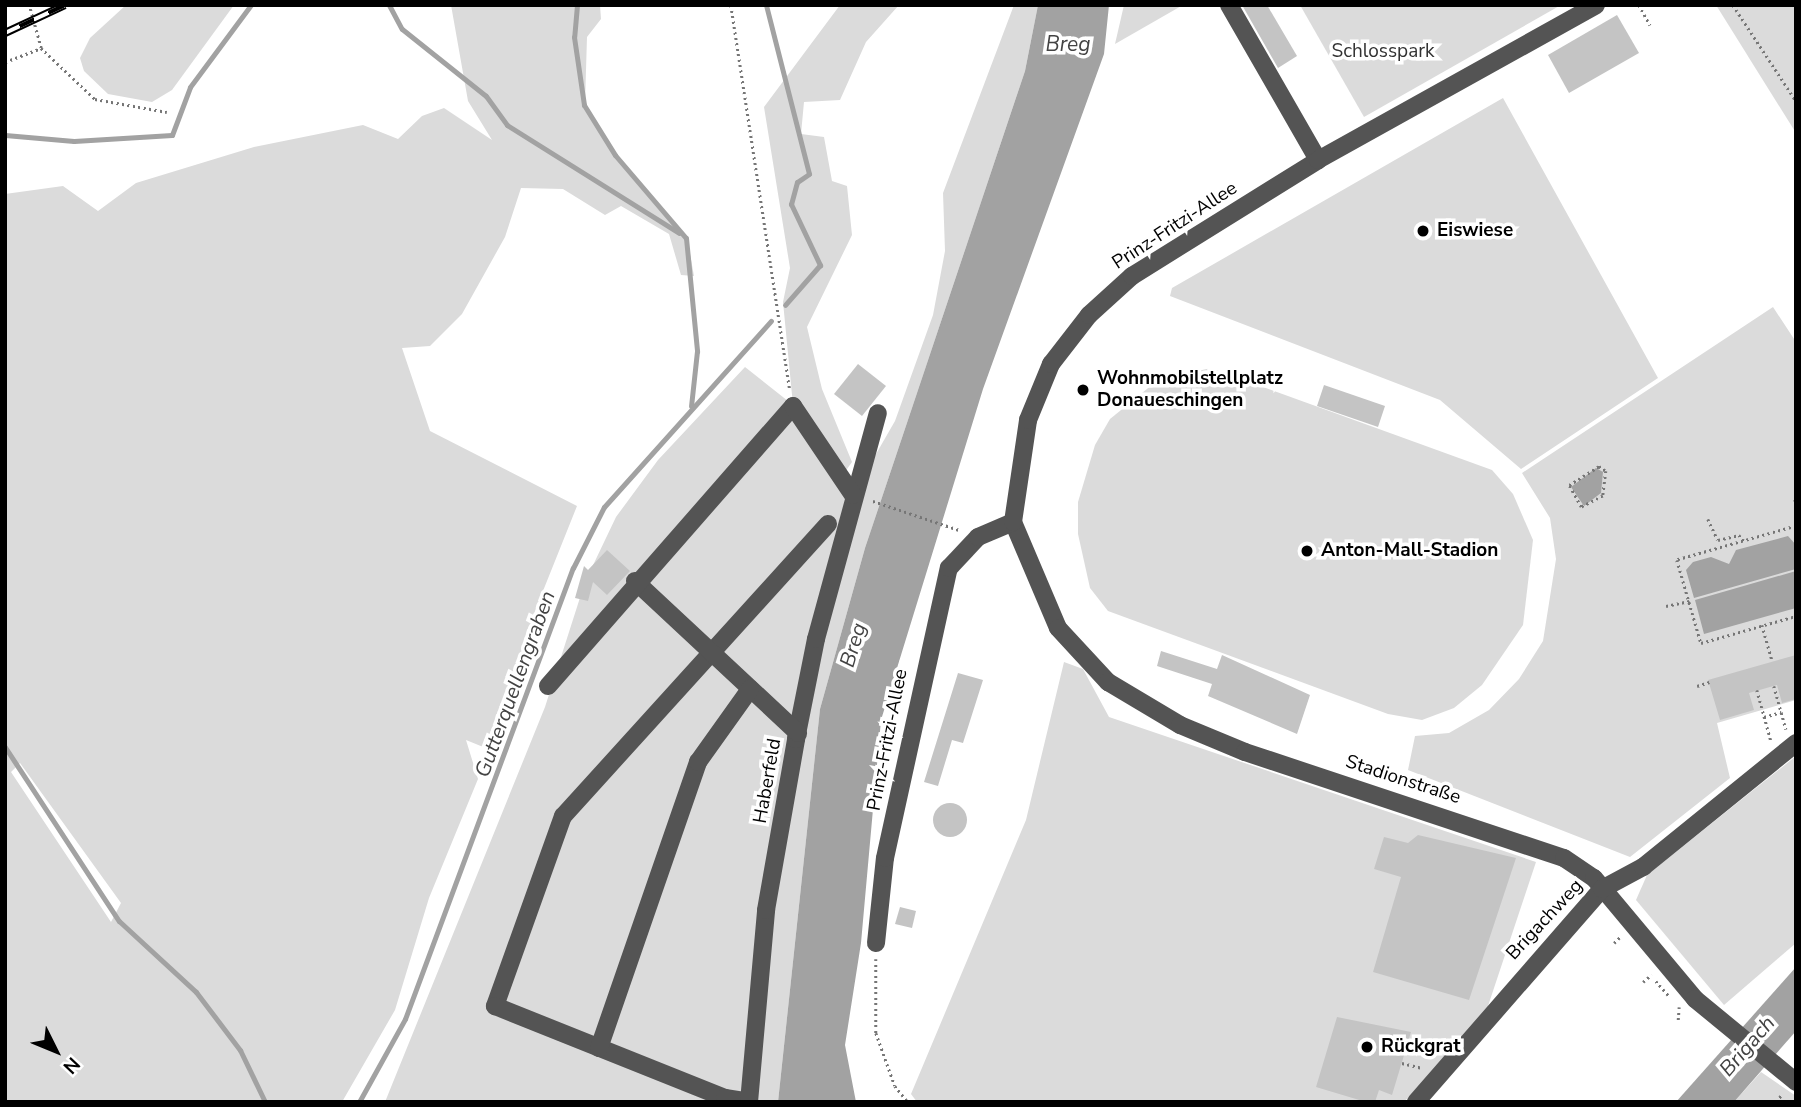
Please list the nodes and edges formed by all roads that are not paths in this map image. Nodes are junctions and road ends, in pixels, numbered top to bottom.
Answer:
1 (1229, 5) edge
2 (1596, 5) edge
3 (1318, 160) junction
4 (878, 413) dead end
5 (856, 496) junction
6 (1013, 522) junction
7 (828, 524) dead end
8 (635, 581) junction
9 (711, 652) junction
10 (548, 686) dead end
11 (750, 689) junction
12 (797, 733) junction
13 (1792, 741) edge
14 (1602, 889) junction
15 (876, 943) road end
16 (599, 1048) junction
17 (1789, 1077) edge
18 (749, 1102) edge
19 (1416, 1102) edge

1 - 3 street
2 - 3 street, Prinz-Fritzi-Allee
3 - 6 street, Prinz-Fritzi-Allee
4 - 5 street, Haberfeld
5 - 8 street
5 - 12 street, Haberfeld
6 - 14 street, Stadionstraße
6 - 15 street, Prinz-Fritzi-Allee
7 - 9 street
8 - 9 street
8 - 10 street
9 - 11 street
9 - 16 street
11 - 12 street
11 - 16 street
12 - 18 street, Haberfeld
13 - 14 street, Brigachweg
14 - 17 street, Stadionstraße
14 - 19 street, Brigachweg
16 - 18 street

